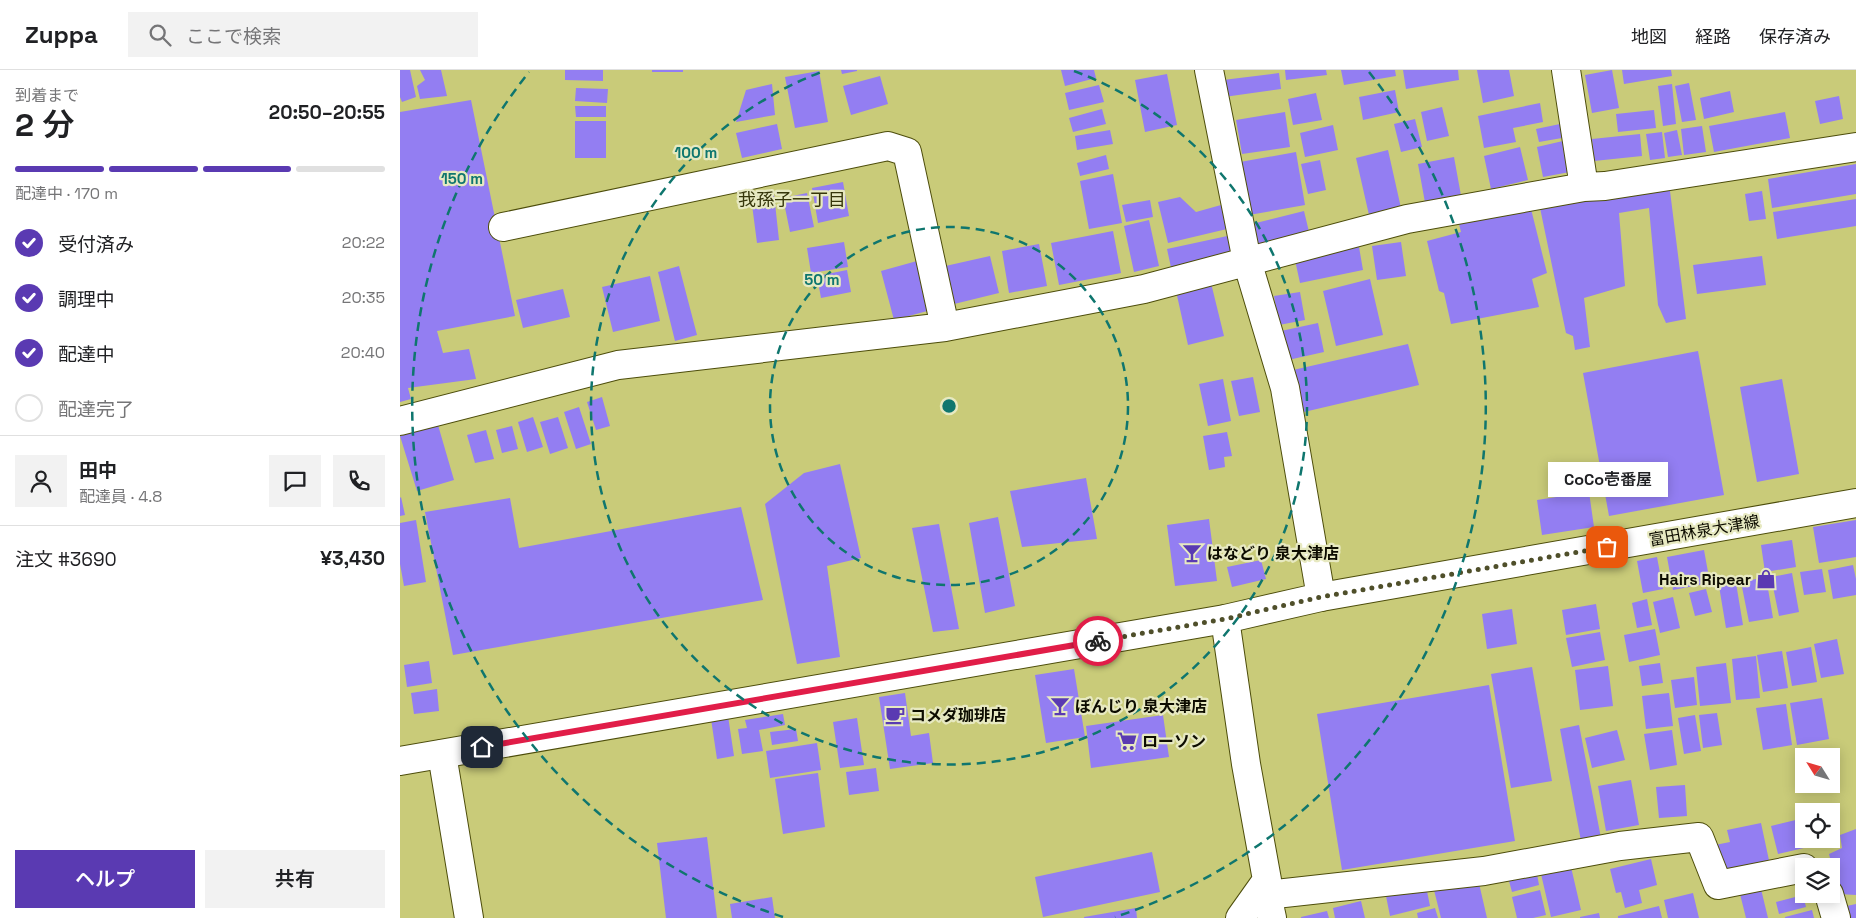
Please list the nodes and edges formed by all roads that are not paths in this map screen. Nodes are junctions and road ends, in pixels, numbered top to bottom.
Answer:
1 (1209, 70) edge
2 (1566, 70) edge
3 (1856, 147) edge
4 (1584, 187) junction
5 (503, 228) dead end
6 (1247, 261) junction
7 (945, 327) junction
8 (400, 421) edge
9 (1856, 503) edge
10 (1321, 597) junction
11 (1225, 619) junction
12 (442, 754) junction
13 (400, 761) edge
14 (1795, 870) edge
15 (1269, 898) edge
16 (1832, 903) edge
17 (469, 918) edge
18 (1240, 918) edge
19 (1836, 918) edge

1 - 6 street
2 - 4 street
3 - 4 street
4 - 6 street
5 - 7 street
6 - 7 street
6 - 10 street
7 - 8 street
9 - 10 street, 富田林泉大津線
10 - 11 street, 富田林泉大津線
11 - 12 street, 富田林泉大津線
11 - 15 street
12 - 13 street, 富田林泉大津線
12 - 17 street
14 - 15 street
15 - 18 street
16 - 19 street

